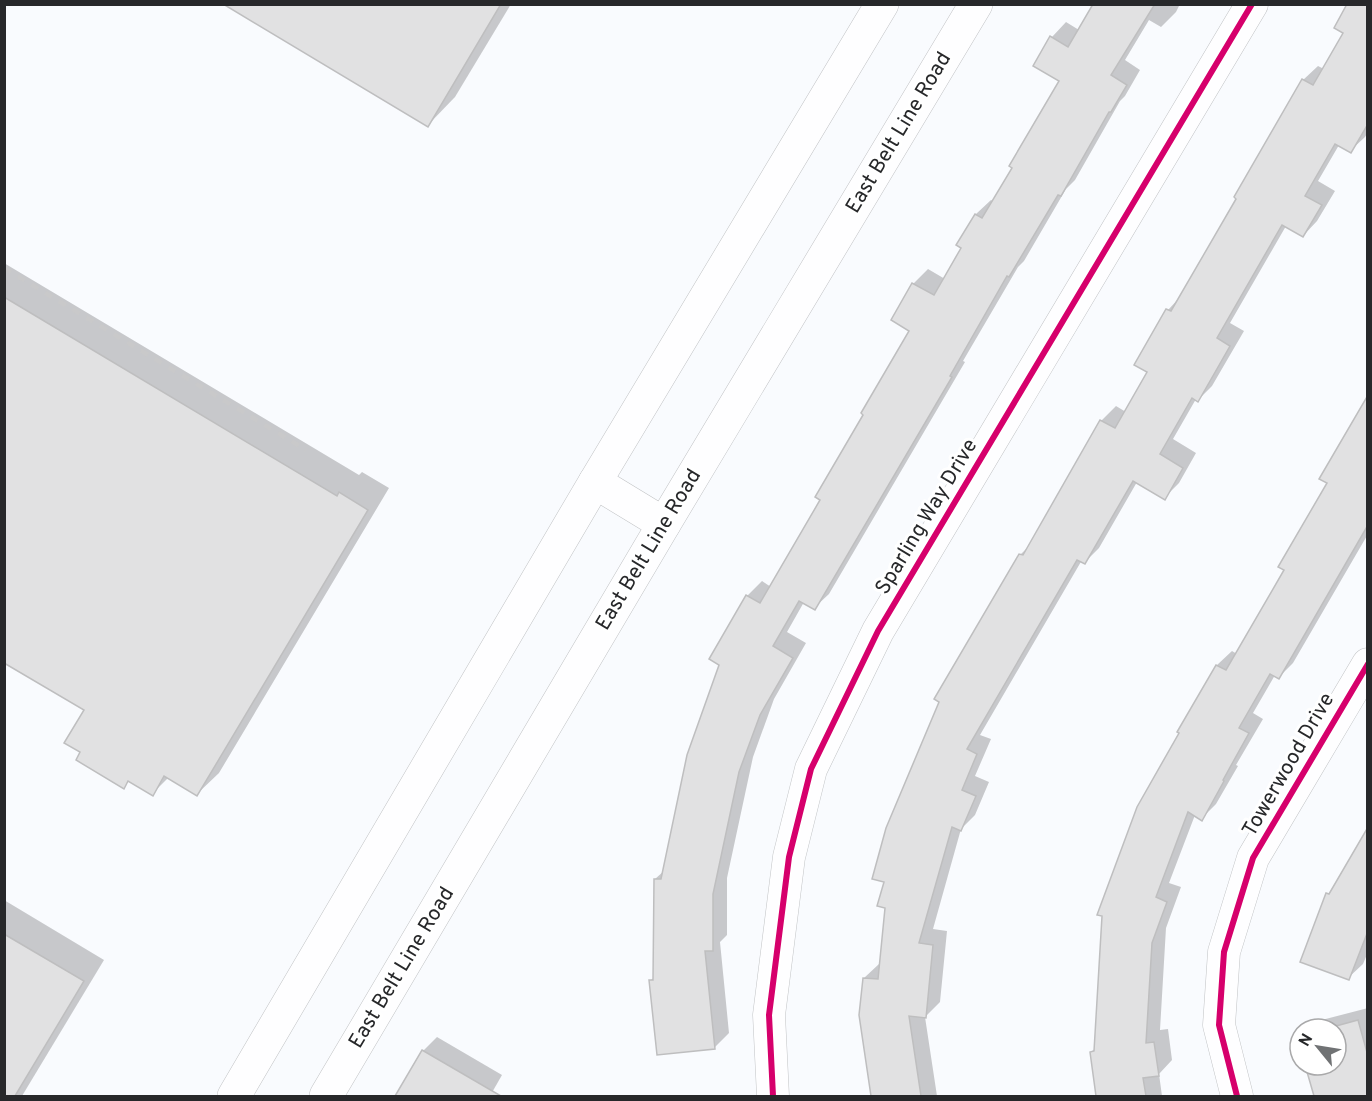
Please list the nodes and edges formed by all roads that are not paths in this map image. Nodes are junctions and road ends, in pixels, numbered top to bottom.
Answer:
1 (882, 4) edge
2 (976, 4) edge
3 (1252, 4) edge
4 (594, 482) junction
5 (664, 524) junction
6 (1368, 664) edge
7 (234, 1096) edge
8 (326, 1096) edge
9 (773, 1096) edge
10 (1237, 1096) edge

1 - 4 main road
2 - 5 main road, East Belt Line Road
3 - 9 street, Sparling Way Drive
4 - 5 main road
4 - 7 main road
5 - 8 main road, East Belt Line Road
6 - 10 street, Towerwood Drive

